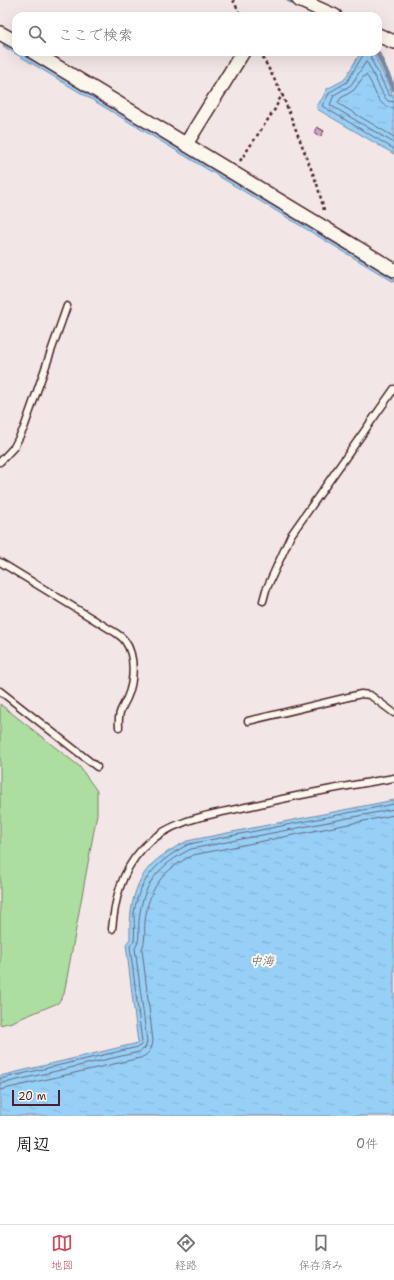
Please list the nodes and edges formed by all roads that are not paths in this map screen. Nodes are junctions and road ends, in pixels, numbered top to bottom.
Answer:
1 (299, 0) edge
2 (326, 12) edge
3 (0, 33) edge
4 (382, 37) edge
5 (12, 40) edge
6 (394, 42) edge
7 (39, 56) edge
8 (241, 56) edge
9 (186, 144) junction
10 (394, 270) edge
11 (67, 306) dead end
12 (394, 389) edge
13 (0, 462) edge
14 (0, 562) edge
15 (263, 601) dead end
16 (0, 691) edge
17 (394, 713) edge
18 (248, 721) dead end
19 (119, 727) dead end
20 (97, 767) dead end
21 (394, 778) edge
22 (112, 929) dead end

1 - 2 street
3 - 5 street
4 - 6 street
7 - 9 street
8 - 9 street
9 - 10 street
11 - 13 lane
12 - 15 lane
14 - 19 lane
16 - 20 lane
17 - 18 lane
21 - 22 lane

